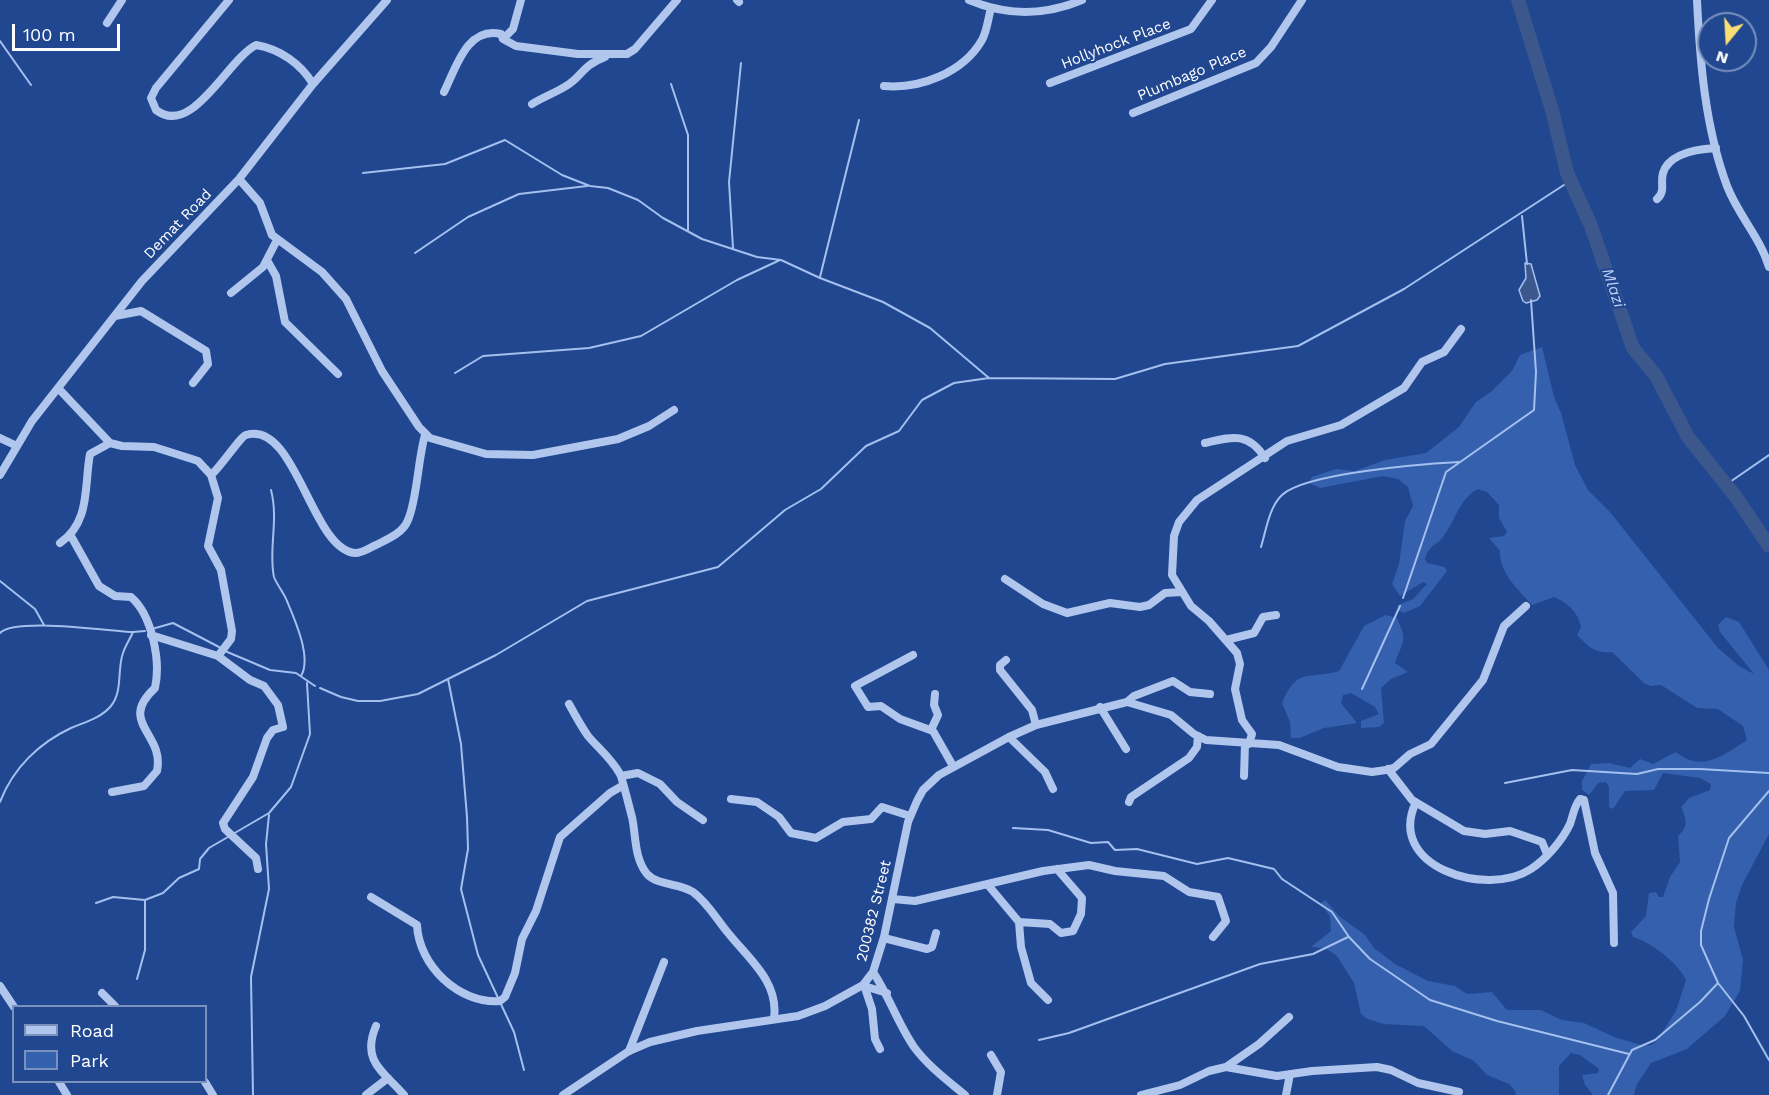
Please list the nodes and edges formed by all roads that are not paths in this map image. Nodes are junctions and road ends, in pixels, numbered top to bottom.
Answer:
1 (122, 0) edge
2 (229, 0) edge
3 (387, 0) edge
4 (521, 0) edge
5 (677, 0) edge
6 (969, 0) edge
7 (1057, 0) edge
8 (1082, 0) edge
9 (1212, 0) edge
10 (1302, 0) edge
11 (1694, 1) edge
12 (1065, 7) junction
13 (991, 9) junction
14 (107, 23) dead end
15 (503, 39) junction
16 (609, 56) junction
17 (1050, 83) dead end
18 (313, 84) junction
19 (884, 86) dead end
20 (444, 92) dead end
21 (532, 104) dead end
22 (1133, 113) dead end
23 (1716, 148) junction
24 (239, 179) junction
25 (1656, 199) dead end
26 (278, 240) junction
27 (268, 262) junction
28 (1769, 267) edge
29 (231, 293) dead end
30 (115, 316) junction
31 (1461, 329) dead end
32 (338, 374) dead end
33 (193, 383) dead end
34 (58, 388) junction
35 (674, 410) dead end
36 (425, 435) junction
37 (0, 438) edge
38 (110, 443) junction
39 (1205, 444) dead end
40 (17, 446) junction
41 (1265, 458) junction
42 (0, 475) edge
43 (210, 475) junction
44 (71, 536) junction
45 (60, 543) dead end
46 (1005, 579) dead end
47 (1182, 592) junction
48 (1526, 606) dead end
49 (1276, 615) dead end
50 (151, 635) junction
51 (1226, 640) junction
52 (913, 655) dead end
53 (218, 656) junction
54 (1006, 660) dead end
55 (935, 694) dead end
56 (1210, 694) dead end
57 (1127, 702) junction
58 (569, 705) dead end
59 (1100, 707) junction
60 (1036, 725) junction
61 (931, 730) junction
62 (1198, 736) junction
63 (1009, 737) junction
64 (1247, 744) junction
65 (1126, 749) dead end
66 (953, 766) junction
67 (1388, 769) junction
68 (621, 776) junction
69 (1244, 776) dead end
70 (622, 786) junction
71 (1053, 789) dead end
72 (112, 792) dead end
73 (731, 799) dead end
74 (1129, 801) dead end
75 (1416, 802) junction
76 (910, 816) junction
77 (704, 820) dead end
78 (1547, 854) junction
79 (258, 869) dead end
80 (1057, 869) junction
81 (988, 885) junction
82 (372, 897) dead end
83 (893, 899) junction
84 (1018, 922) junction
85 (936, 933) dead end
86 (1213, 937) dead end
87 (884, 939) junction
88 (1614, 944) dead end
89 (664, 962) dead end
90 (873, 972) junction
91 (0, 986) edge
92 (864, 987) junction
93 (102, 993) dead end
94 (887, 993) junction
95 (1048, 1000) dead end
96 (13, 1005) edge
97 (114, 1005) edge
98 (1289, 1017) dead end
99 (774, 1018) junction
100 (376, 1026) dead end
101 (880, 1049) dead end
102 (629, 1051) junction
103 (991, 1055) dead end
104 (1226, 1067) junction
105 (1290, 1074) junction
106 (388, 1078) junction
107 (1459, 1092) dead end
108 (961, 1093) edge
109 (366, 1095) edge
110 (404, 1095) edge
111 (563, 1095) edge
112 (997, 1095) edge
113 (1141, 1095) edge
114 (1286, 1095) edge

1 - 14 street
2 - 18 street
3 - 18 street, Demat Road
4 - 15 street
5 - 16 street
6 - 13 street
7 - 12 street
8 - 12 street
9 - 17 street, Hollyhock Place
10 - 22 street, Plumbago Place
11 - 23 street
12 - 13 street
13 - 19 street
15 - 16 street
15 - 20 street
16 - 21 street
18 - 24 street, Demat Road
23 - 25 street
23 - 28 street
24 - 26 street
24 - 30 street, Demat Road
26 - 27 street
26 - 36 street
27 - 29 street
27 - 32 street
30 - 33 street
30 - 34 street, Demat Road
31 - 41 street
34 - 38 street
34 - 40 street, Demat Road
35 - 36 street
36 - 43 street
37 - 40 street
38 - 43 street
38 - 44 street
39 - 41 street
40 - 42 street, Demat Road
41 - 47 street
43 - 53 street
44 - 45 street
44 - 50 street
46 - 47 street
47 - 51 street
48 - 67 street
49 - 51 street
50 - 53 street
50 - 72 street
51 - 64 street
52 - 61 street
53 - 79 street
54 - 60 street
55 - 61 street
56 - 57 street
57 - 59 street, 200382 Street
57 - 62 street, 200382 Street
58 - 68 street
59 - 60 street, 200382 Street
59 - 65 street
60 - 63 street, 200382 Street
61 - 66 street
62 - 64 street
62 - 74 street
63 - 66 street, 200382 Street
63 - 71 street
64 - 67 street
64 - 69 street
66 - 76 street, 200382 Street
67 - 75 street
68 - 70 street
68 - 77 street
70 - 82 street
70 - 99 street
73 - 76 street
75 - 78 street
75 - 78 street
76 - 83 street, 200382 Street
78 - 88 street
80 - 81 street
80 - 84 street
80 - 86 street
81 - 83 street
81 - 84 street
83 - 87 street, 200382 Street
84 - 95 street
85 - 87 street
87 - 90 street, 200382 Street
89 - 102 street
90 - 92 street, 200382 Street
90 - 94 street
91 - 96 street
92 - 94 street
92 - 99 street, 200382 Street
92 - 101 street
93 - 97 street
94 - 108 street
98 - 104 street
99 - 102 street, 200382 Street
100 - 106 street
102 - 111 street, 200382 Street
103 - 112 street
104 - 105 street
104 - 113 street
105 - 107 street
105 - 114 street
106 - 109 street
106 - 110 street

